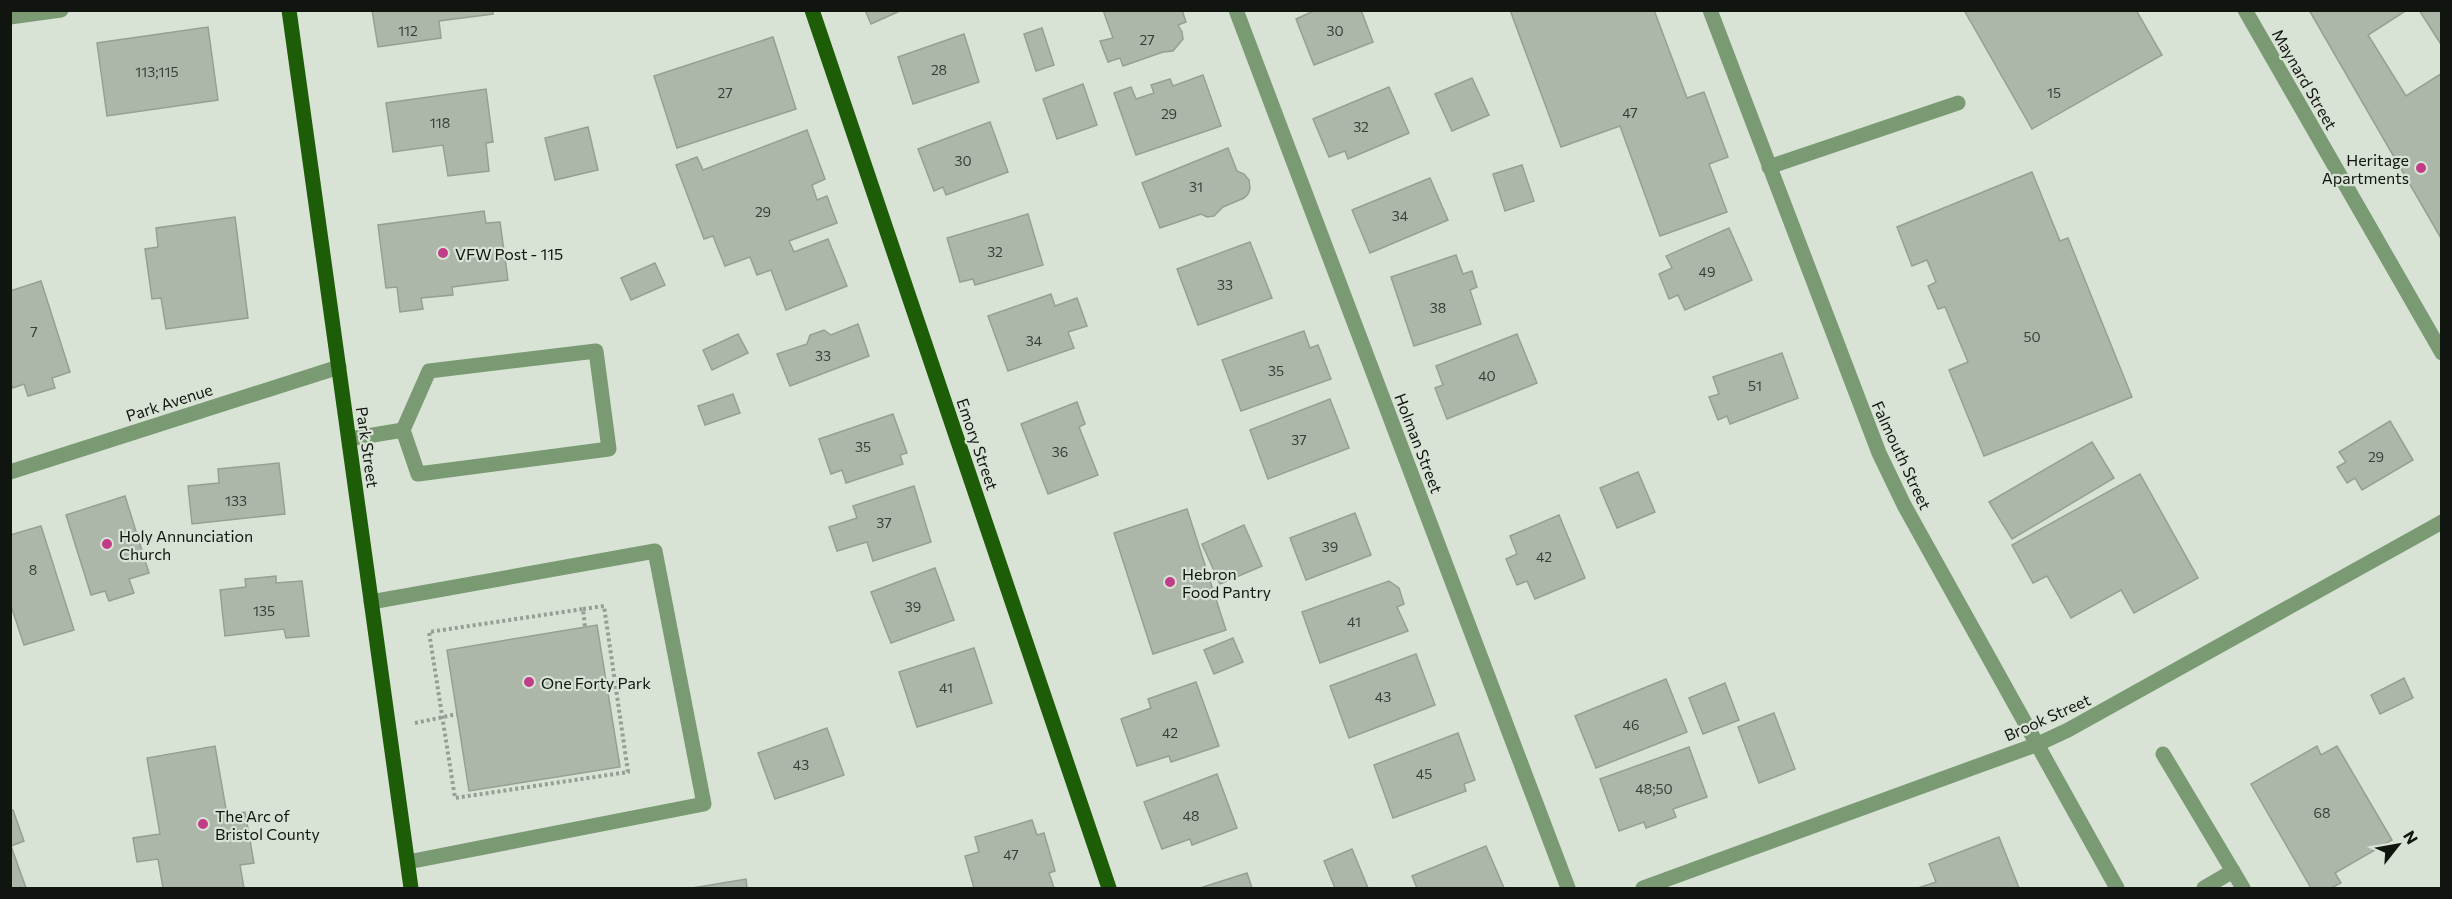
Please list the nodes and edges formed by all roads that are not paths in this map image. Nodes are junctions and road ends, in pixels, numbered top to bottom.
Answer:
1 (61, 10) edge
2 (289, 10) edge
3 (812, 10) edge
4 (1236, 10) edge
5 (1710, 10) edge
6 (2245, 10) edge
7 (10, 17) edge
8 (1958, 103) dead end
9 (1769, 167) junction
10 (2442, 353) edge
11 (339, 367) junction
12 (403, 430) junction
13 (349, 440) junction
14 (10, 472) edge
15 (2442, 522) edge
16 (371, 602) junction
17 (2038, 744) junction
18 (2163, 754) dead end
19 (408, 862) junction
20 (2233, 872) junction
21 (411, 888) edge
22 (1109, 888) edge
23 (1568, 888) edge
24 (1643, 888) edge
25 (2117, 888) edge
26 (2205, 888) edge
27 (2243, 888) edge

1 - 7 street
2 - 11 main road, Park Street
3 - 22 main road, Emory Street
4 - 23 street, Holman Street
5 - 9 street, Falmouth Street
6 - 10 street, Maynard Street
8 - 9 street
9 - 17 street, Falmouth Street
11 - 13 main road, Park Street
11 - 14 street, Park Avenue
12 - 12 street
12 - 13 street
13 - 16 main road, Park Street
15 - 17 street, Brook Street
16 - 19 main road, Park Street
16 - 19 street
17 - 24 street, Brook Street
17 - 25 street, Falmouth Street
18 - 20 street
19 - 21 main road, Park Street
20 - 26 street
20 - 27 street

